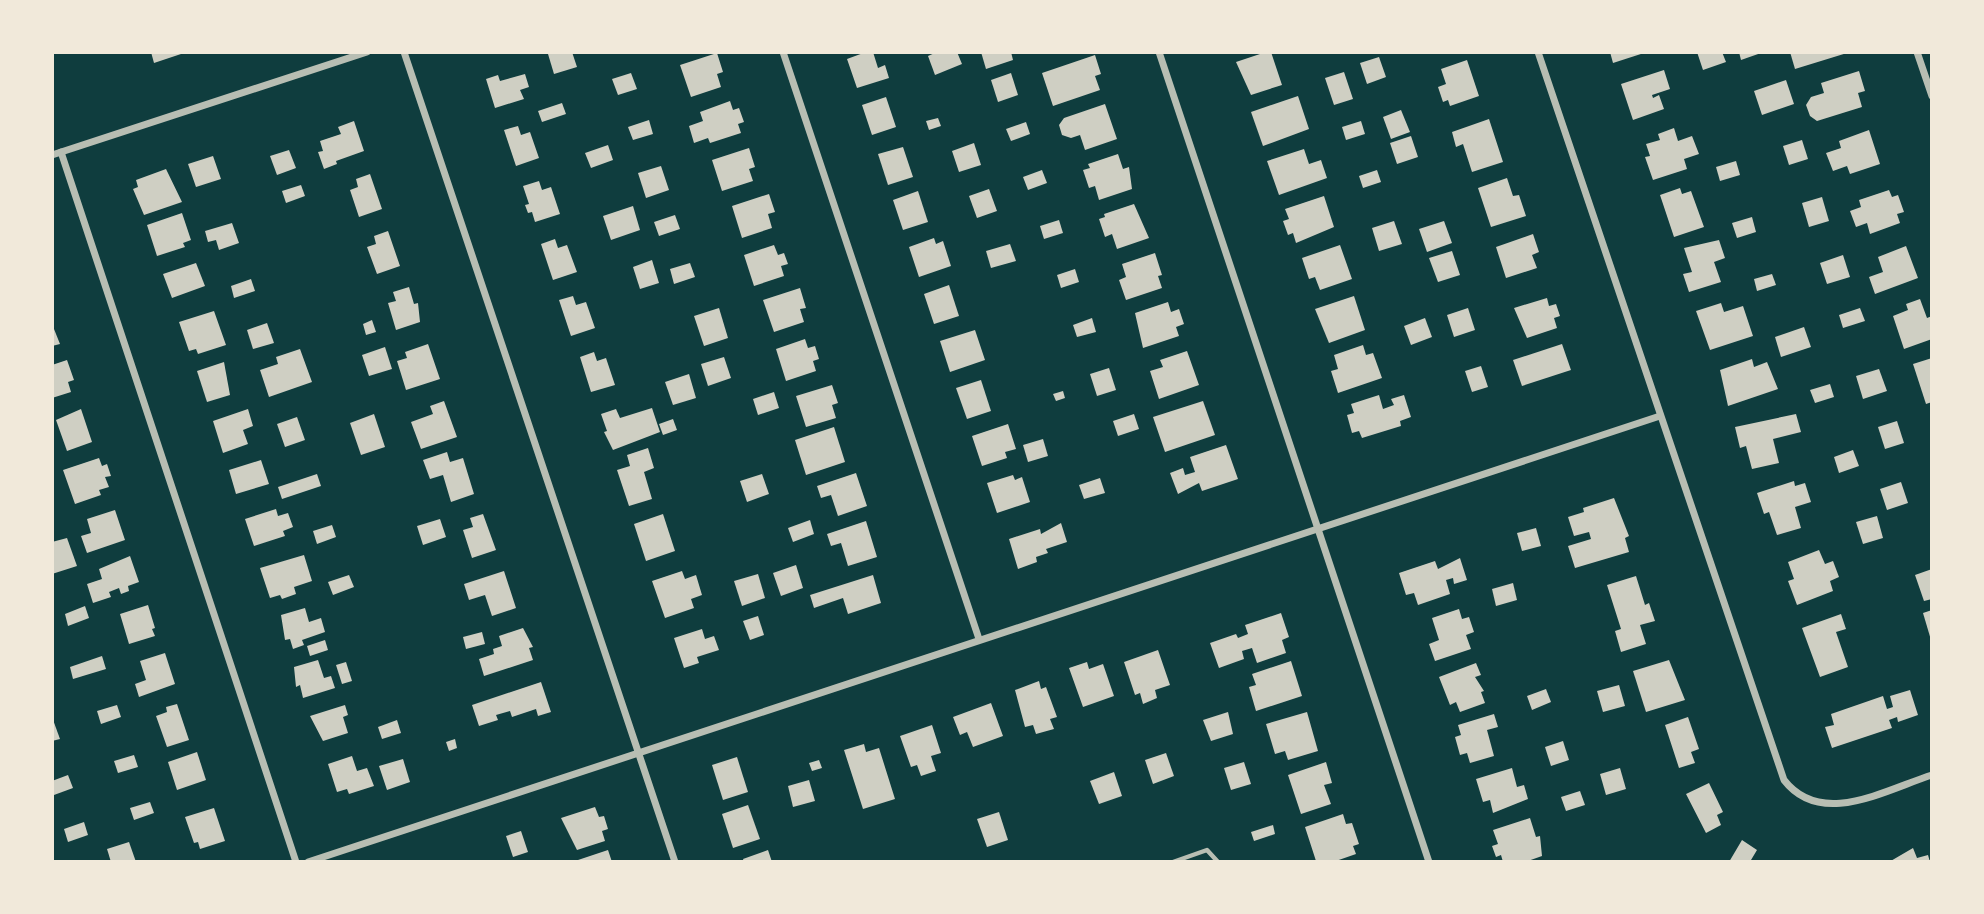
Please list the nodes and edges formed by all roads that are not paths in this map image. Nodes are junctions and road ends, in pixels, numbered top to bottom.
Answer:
1 (367, 52) edge
2 (404, 52) edge
3 (783, 52) edge
4 (1159, 52) edge
5 (1538, 52) edge
6 (1917, 52) edge
7 (1931, 96) edge
8 (57, 153) edge
9 (1660, 416) junction
10 (1317, 528) junction
11 (979, 639) junction
12 (639, 751) junction
13 (1931, 775) edge
14 (296, 862) edge
15 (308, 862) edge
16 (675, 862) edge
17 (1173, 862) edge
18 (1218, 862) edge
19 (1429, 862) edge

1 - 8 street
2 - 12 street
3 - 11 street
4 - 10 street
5 - 9 street
6 - 7 street
8 - 14 street
9 - 10 street
9 - 13 street
10 - 11 street
10 - 19 street
11 - 12 street
12 - 15 street
12 - 16 street
17 - 18 lane

